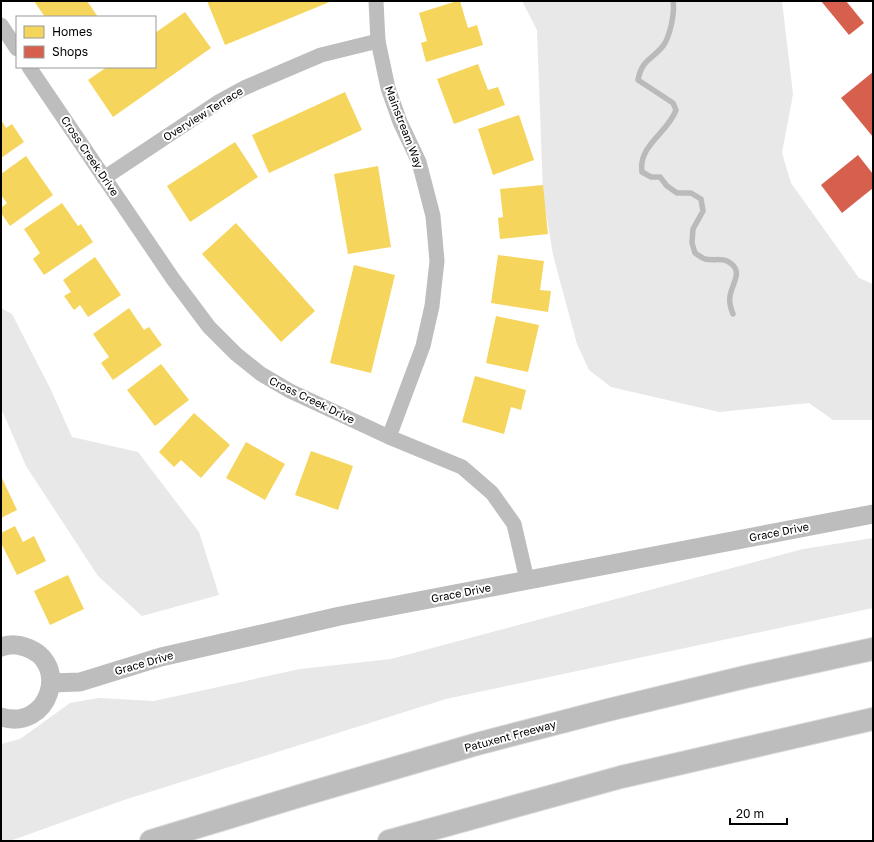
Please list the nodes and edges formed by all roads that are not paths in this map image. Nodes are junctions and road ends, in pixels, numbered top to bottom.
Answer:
1 (376, 1) edge
2 (1, 25) edge
3 (378, 41) junction
4 (16, 48) edge
5 (30, 68) edge
6 (104, 178) junction
7 (389, 437) junction
8 (873, 514) edge
9 (527, 580) junction
10 (1, 647) edge
11 (873, 649) edge
12 (51, 683) junction
13 (1, 717) edge
14 (873, 719) edge
15 (151, 841) edge
16 (389, 841) edge

1 - 3 street, Mainstream Way
2 - 4 street
3 - 6 street, Overview Terrace
3 - 7 street, Mainstream Way
5 - 6 street, Cross Creek Drive
6 - 7 street, Cross Creek Drive
7 - 9 street, Cross Creek Drive
8 - 9 street, Grace Drive
9 - 12 street, Grace Drive
10 - 12 street
11 - 15 highway, Patuxent Freeway
12 - 13 street
14 - 16 highway

